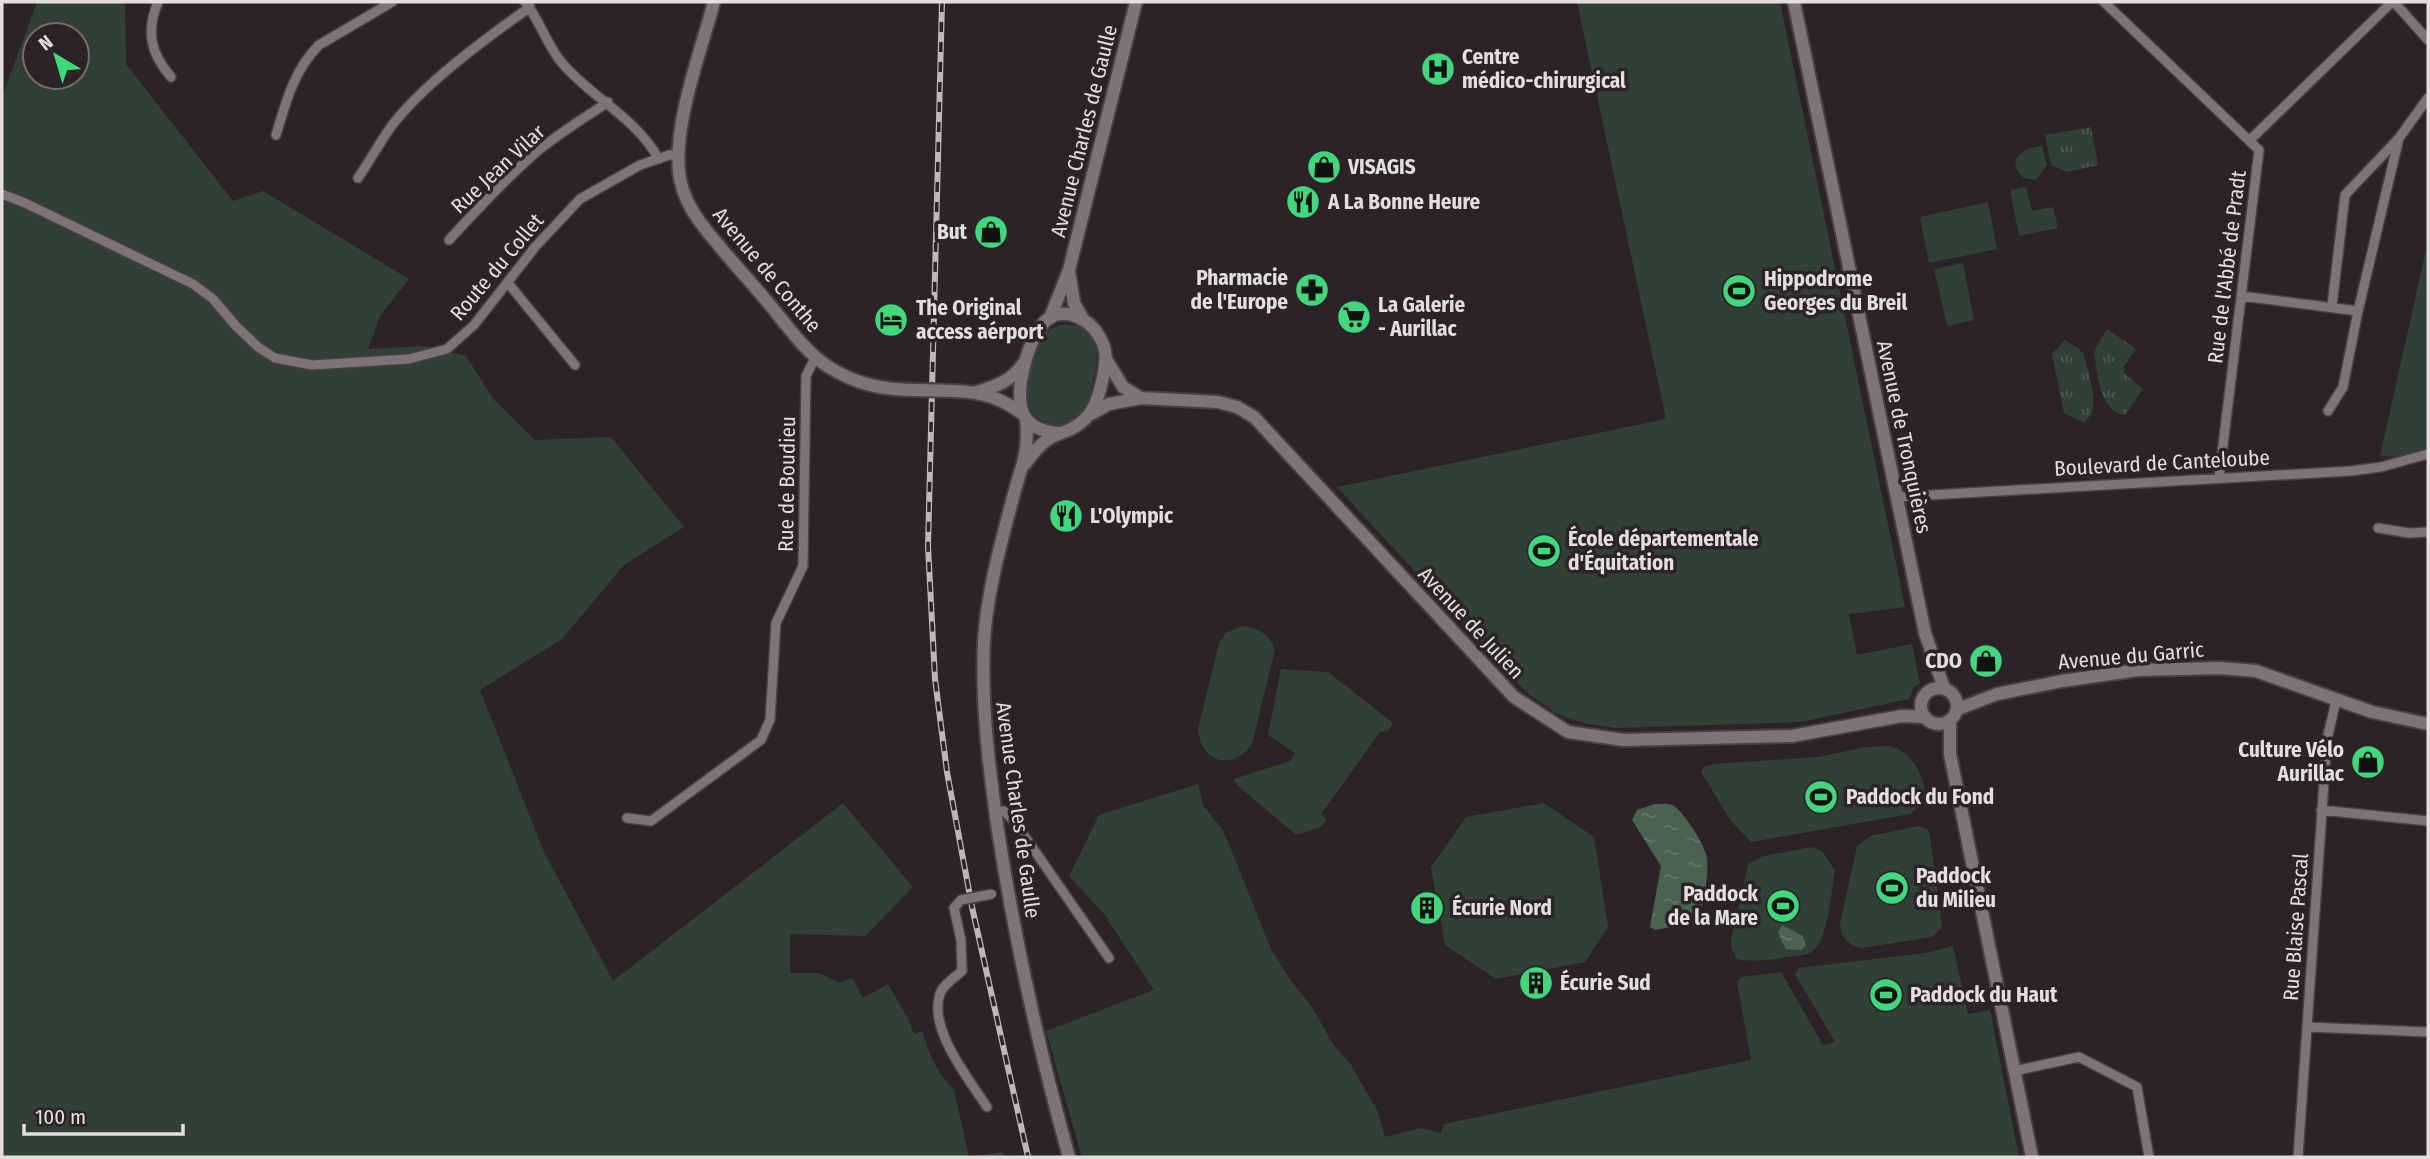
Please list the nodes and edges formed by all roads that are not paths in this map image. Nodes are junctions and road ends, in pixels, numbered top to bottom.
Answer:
1 (158, 2) edge
2 (392, 2) edge
3 (715, 2) edge
4 (1136, 2) edge
5 (1794, 2) edge
6 (2104, 2) edge
7 (2393, 2) edge
8 (527, 4) edge
9 (2428, 40) edge
10 (171, 77) dead end
11 (2428, 98) edge
12 (608, 103) junction
13 (276, 135) dead end
14 (2399, 138) junction
15 (2250, 140) junction
16 (678, 155) junction
17 (659, 159) junction
18 (358, 178) dead end
19 (2, 194) edge
20 (449, 240) dead end
21 (1069, 270) junction
22 (508, 283) junction
23 (2241, 296) junction
24 (2332, 306) junction
25 (2358, 311) junction
26 (1050, 318) junction
27 (1083, 319) junction
28 (816, 356) junction
29 (1106, 359) junction
30 (1026, 360) junction
31 (575, 365) dead end
32 (977, 392) junction
33 (1141, 398) junction
34 (2328, 411) dead end
35 (1091, 414) junction
36 (1025, 417) junction
37 (1058, 433) junction
38 (2428, 454) edge
39 (1024, 466) junction
40 (2219, 478) junction
41 (1896, 497) junction
42 (2378, 528) dead end
43 (2428, 531) edge
44 (1925, 634) junction
45 (1948, 690) junction
46 (1926, 694) junction
47 (1997, 694) junction
48 (2336, 701) junction
49 (1954, 714) junction
50 (1928, 720) junction
51 (2428, 724) edge
52 (1833, 729) junction
53 (1950, 754) junction
54 (2321, 810) junction
55 (996, 812) junction
56 (627, 818) dead end
57 (2428, 821) edge
58 (1007, 887) junction
59 (1109, 958) dead end
60 (2306, 1027) junction
61 (2428, 1032) edge
62 (2014, 1071) junction
63 (987, 1107) dead end
64 (1069, 1157) edge
65 (2032, 1157) edge
66 (2149, 1157) edge
67 (2298, 1157) edge

1 - 10 street
2 - 13 street
3 - 16 street, Avenue de Conthe
4 - 21 street, Avenue Charles de Gaulle
5 - 41 street, Avenue de Tronquières
6 - 15 street
7 - 9 street
7 - 15 street
8 - 12 street
8 - 18 street
11 - 14 street
12 - 17 street
12 - 20 street, Rue Jean Vilar
14 - 24 street
14 - 25 street
15 - 23 street, Rue de l'Abbé de Pradt
16 - 17 street, Route du Collet
16 - 28 street, Avenue de Conthe
17 - 22 street, Route du Collet
19 - 22 street, Route du Collet
21 - 26 street, Avenue Charles de Gaulle
21 - 27 street, Avenue Charles de Gaulle
22 - 31 street
23 - 24 street
23 - 40 street, Rue de l'Abbé de Pradt
24 - 25 street
25 - 34 street
26 - 27 street
26 - 30 street
27 - 29 street
28 - 32 street, Avenue de Conthe, bridge
28 - 56 street, Rue de Boudieu
29 - 33 street
29 - 35 street
30 - 32 street, Avenue de Conthe
30 - 36 street
32 - 36 street, Avenue de Conthe
33 - 35 street, Avenue de Julien
33 - 52 street, Avenue de Julien
35 - 37 street
36 - 37 street
36 - 39 street, Avenue Charles de Gaulle
37 - 39 street, Avenue Charles de Gaulle
38 - 40 street, Boulevard de Canteloube
39 - 55 street, Avenue Charles de Gaulle
40 - 41 street, Boulevard de Canteloube
41 - 44 street, Avenue de Tronquières
42 - 43 street
44 - 45 street, Avenue de Tronquières
44 - 46 street, Avenue de Tronquières
45 - 46 street
45 - 47 street, Avenue du Garric
45 - 49 street
46 - 50 street
46 - 52 street, Avenue de Julien
47 - 48 street, Avenue du Garric
47 - 49 street, Avenue du Garric
48 - 51 street, Avenue du Garric
48 - 54 street, Rue Blaise Pascal
49 - 50 street
49 - 53 street
50 - 52 street, Avenue de Julien
50 - 53 street
53 - 62 street
54 - 57 street
54 - 60 street, Rue Blaise Pascal
55 - 58 street, Avenue Charles de Gaulle
55 - 59 street
58 - 63 street, bridge
58 - 64 street, Avenue Charles de Gaulle
60 - 61 street
60 - 67 street, Rue Blaise Pascal
62 - 65 street
62 - 66 street

